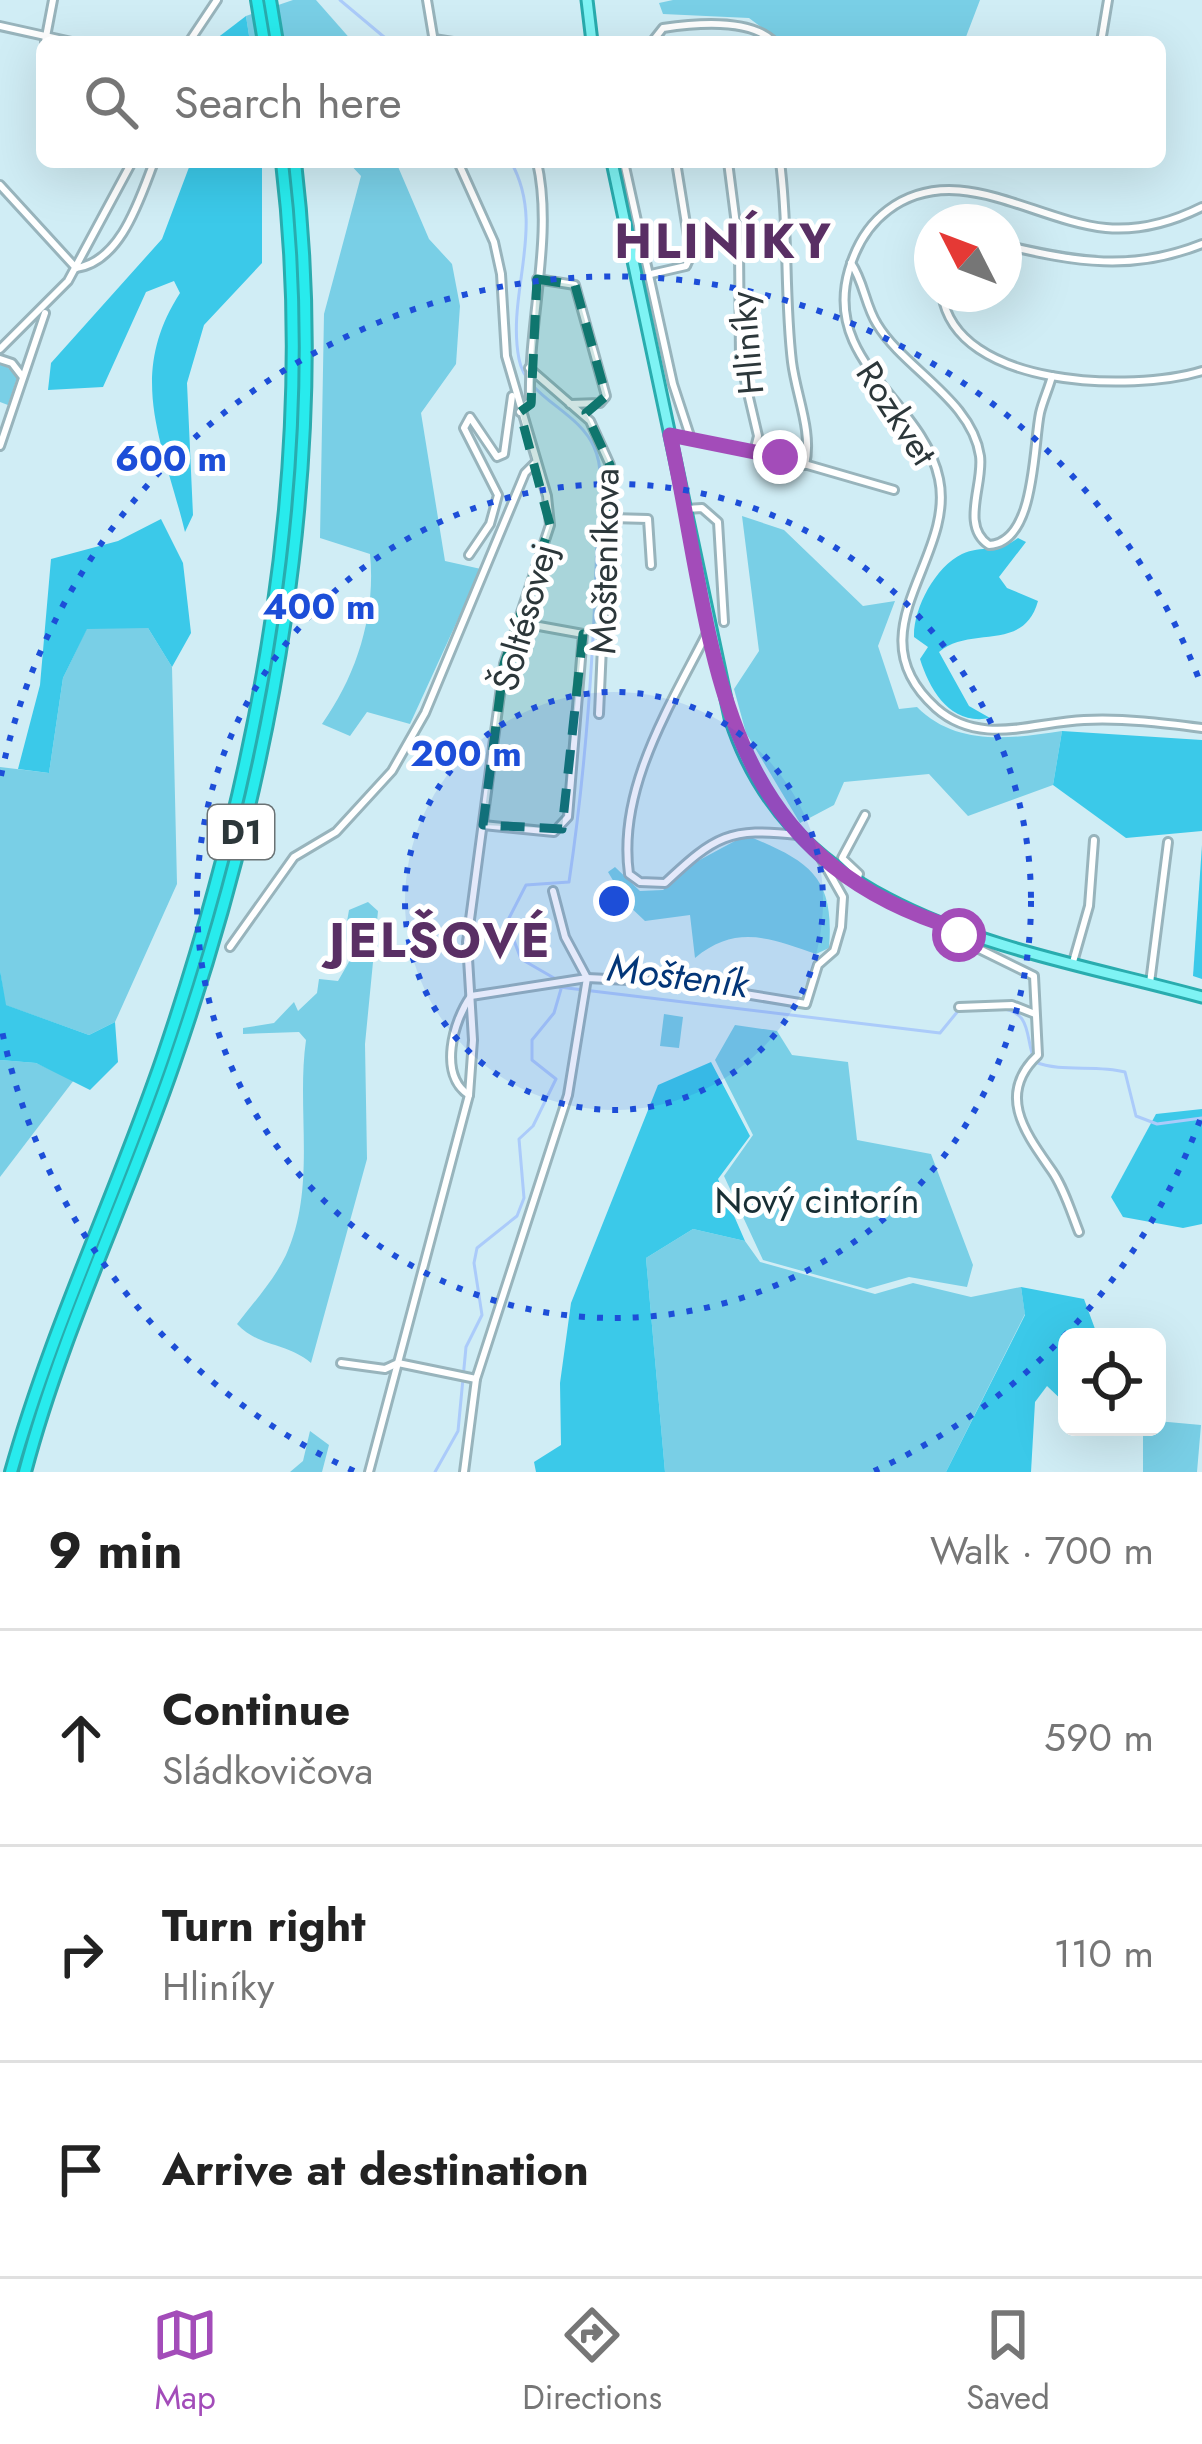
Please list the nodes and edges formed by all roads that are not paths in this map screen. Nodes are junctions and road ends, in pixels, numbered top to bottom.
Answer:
1 (53, 0) edge
2 (257, 0) edge
3 (270, 0) edge
4 (427, 0) edge
5 (586, 0) edge
6 (1108, 0) edge
7 (217, 1) edge
8 (0, 26) edge
9 (708, 26) junction
10 (36, 36) edge
11 (46, 36) edge
12 (193, 36) edge
13 (263, 36) edge
14 (276, 36) edge
15 (433, 36) edge
16 (591, 36) edge
17 (657, 36) edge
18 (709, 36) edge
19 (765, 36) edge
20 (1102, 36) edge
21 (129, 168) edge
22 (152, 168) edge
23 (283, 168) edge
24 (295, 168) edge
25 (460, 168) edge
26 (538, 168) edge
27 (613, 168) edge
28 (625, 168) edge
29 (677, 168) edge
30 (729, 168) edge
31 (781, 168) edge
32 (0, 185) edge
33 (1202, 207) edge
34 (1202, 244) edge
35 (1022, 249) edge
36 (851, 263) junction
37 (76, 268) junction
38 (651, 274) junction
39 (537, 280) junction
40 (46, 309) junction
41 (948, 312) edge
42 (0, 349) edge
43 (0, 359) edge
44 (1202, 371) edge
45 (1052, 376) junction
46 (530, 378) junction
47 (23, 380) junction
48 (514, 392) junction
49 (571, 404) junction
50 (0, 407) edge
51 (520, 412) junction
52 (10, 417) junction
53 (670, 435) junction
54 (691, 439) junction
55 (0, 446) edge
56 (754, 452) junction
57 (536, 462) junction
58 (805, 465) junction
59 (894, 490) dead end
60 (686, 509) junction
61 (611, 518) junction
62 (469, 555) dead end
63 (651, 566) dead end
64 (517, 622) junction
65 (724, 622) dead end
66 (710, 629) junction
67 (594, 635) junction
68 (599, 714) dead end
69 (1202, 728) edge
70 (865, 815) dead end
71 (483, 825) junction
72 (798, 835) junction
73 (1094, 840) dead end
74 (1168, 842) dead end
75 (821, 857) junction
76 (856, 884) junction
77 (553, 891) dead end
78 (958, 929) junction
79 (230, 947) dead end
80 (1073, 962) junction
81 (586, 977) junction
82 (1150, 983) junction
83 (471, 996) junction
84 (1202, 997) edge
85 (959, 1007) dead end
86 (1035, 1014) junction
87 (469, 1095) junction
88 (1078, 1232) dead end
89 (341, 1363) dead end
90 (398, 1363) junction
91 (476, 1378) junction
92 (11, 1472) edge
93 (25, 1472) edge
94 (369, 1472) edge
95 (464, 1472) edge

1 - 11 street
2 - 13 highway
3 - 14 highway
4 - 15 street
5 - 16 main road
6 - 20 street
7 - 12 street
8 - 10 street
9 - 17 street
9 - 18 street
9 - 19 street
21 - 37 street
22 - 37 street
23 - 92 highway, D1
24 - 93 highway, D1
25 - 48 street, Šoltésovej
26 - 39 street
27 - 53 main road
28 - 38 street
29 - 38 street, Hliníky
30 - 56 street, Hliníky
31 - 58 street, Hliníky
32 - 37 street
33 - 36 street
34 - 35 street
36 - 45 street, Rozkvet
36 - 69 street, Rozkvet
37 - 40 street
38 - 54 street
39 - 46 street
39 - 49 street
40 - 42 street
40 - 47 street
41 - 45 street
43 - 47 street
44 - 45 street
46 - 49 street, Mošteníkova
46 - 51 street
47 - 52 street
48 - 51 street, Šoltésovej
48 - 62 street
49 - 61 street, Mošteníkova
50 - 52 street
51 - 57 street, Šoltésovej
52 - 55 street
53 - 54 street, Hliníky
53 - 60 main road
54 - 56 street, Hliníky
56 - 58 street, Hliníky
57 - 64 street, Šoltésovej
57 - 79 street
58 - 59 street, Hliníky
60 - 65 street
60 - 66 main road
61 - 63 street
61 - 67 street, Mošteníkova
64 - 67 street, Mošteníkova
64 - 71 street, Šoltésovej
66 - 72 main road
66 - 72 street
67 - 68 street, Mošteníkova
67 - 71 street, Mošteníkova
70 - 76 street
71 - 83 street, Šoltésovej
72 - 75 main road
73 - 80 street
74 - 82 street
75 - 76 main road
75 - 81 street
76 - 78 main road
77 - 81 street
78 - 80 main road
78 - 86 street
80 - 82 main road
81 - 83 street
81 - 91 street
82 - 84 main road
83 - 87 street, Šoltésovej
83 - 87 street
85 - 86 street
86 - 88 street
87 - 90 street, Šoltésovej
89 - 90 street
90 - 91 street
90 - 94 street, Šoltésovej
91 - 95 street

